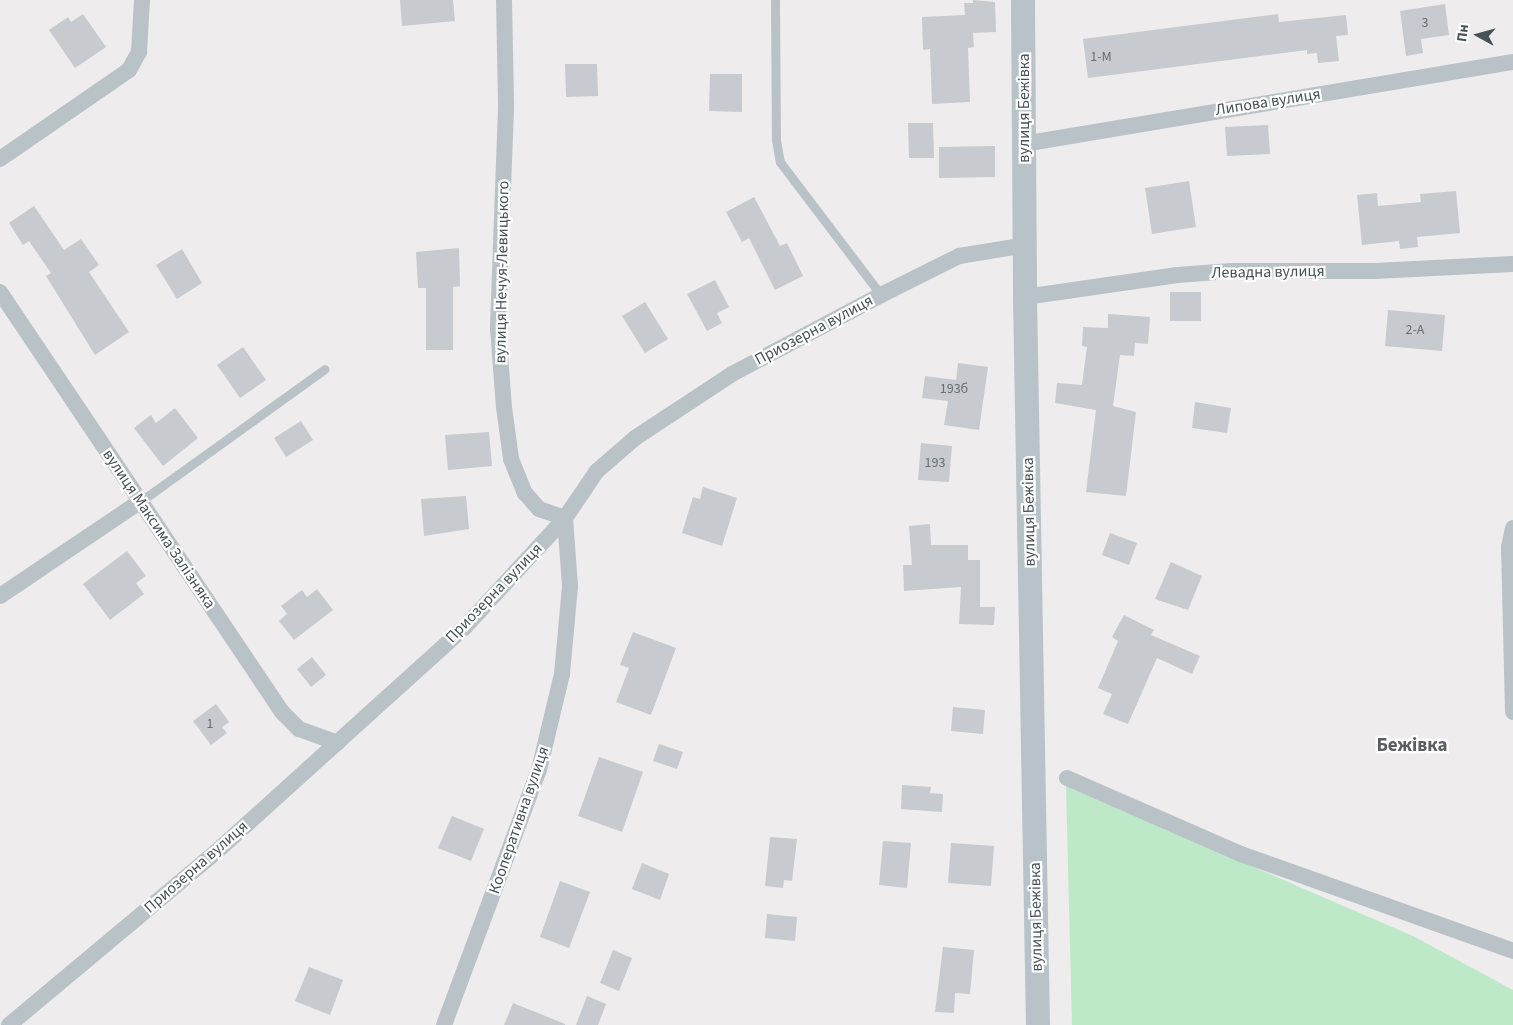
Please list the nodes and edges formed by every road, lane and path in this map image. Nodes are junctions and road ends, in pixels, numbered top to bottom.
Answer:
1 (142, 0) edge
2 (504, 0) edge
3 (775, 0) edge
4 (1023, 0) edge
5 (1513, 62) edge
6 (1023, 144) junction
7 (0, 159) edge
8 (1026, 245) junction
9 (1513, 264) edge
10 (0, 292) edge
11 (881, 295) junction
12 (1025, 298) junction
13 (325, 369) dead end
14 (141, 501) junction
15 (565, 518) junction
16 (1513, 528) edge
17 (0, 596) edge
18 (1513, 712) edge
19 (338, 743) junction
20 (1067, 778) dead end
21 (1508, 951) edge
22 (8, 1025) edge
23 (444, 1025) edge
24 (1038, 1025) edge

1 - 7 street
2 - 15 street, вулиця Нечуя-Левицького
3 - 11 lane
4 - 6 main road, вулиця Бежівка
5 - 6 street, Липова вулиця
6 - 8 main road, вулиця Бежівка
8 - 11 street, Приозерна вулиця
8 - 12 main road, вулиця Бежівка
9 - 12 street, Левадна вулиця
10 - 14 street, вулиця Максима Залізняка
11 - 15 street, Приозерна вулиця
12 - 24 main road, вулиця Бежівка
13 - 14 lane
14 - 17 street
14 - 19 street, вулиця Максима Залізняка
15 - 19 street, Приозерна вулиця
15 - 23 street, Кооперативна вулиця
16 - 18 street
19 - 22 street, Приозерна вулиця
20 - 21 street

